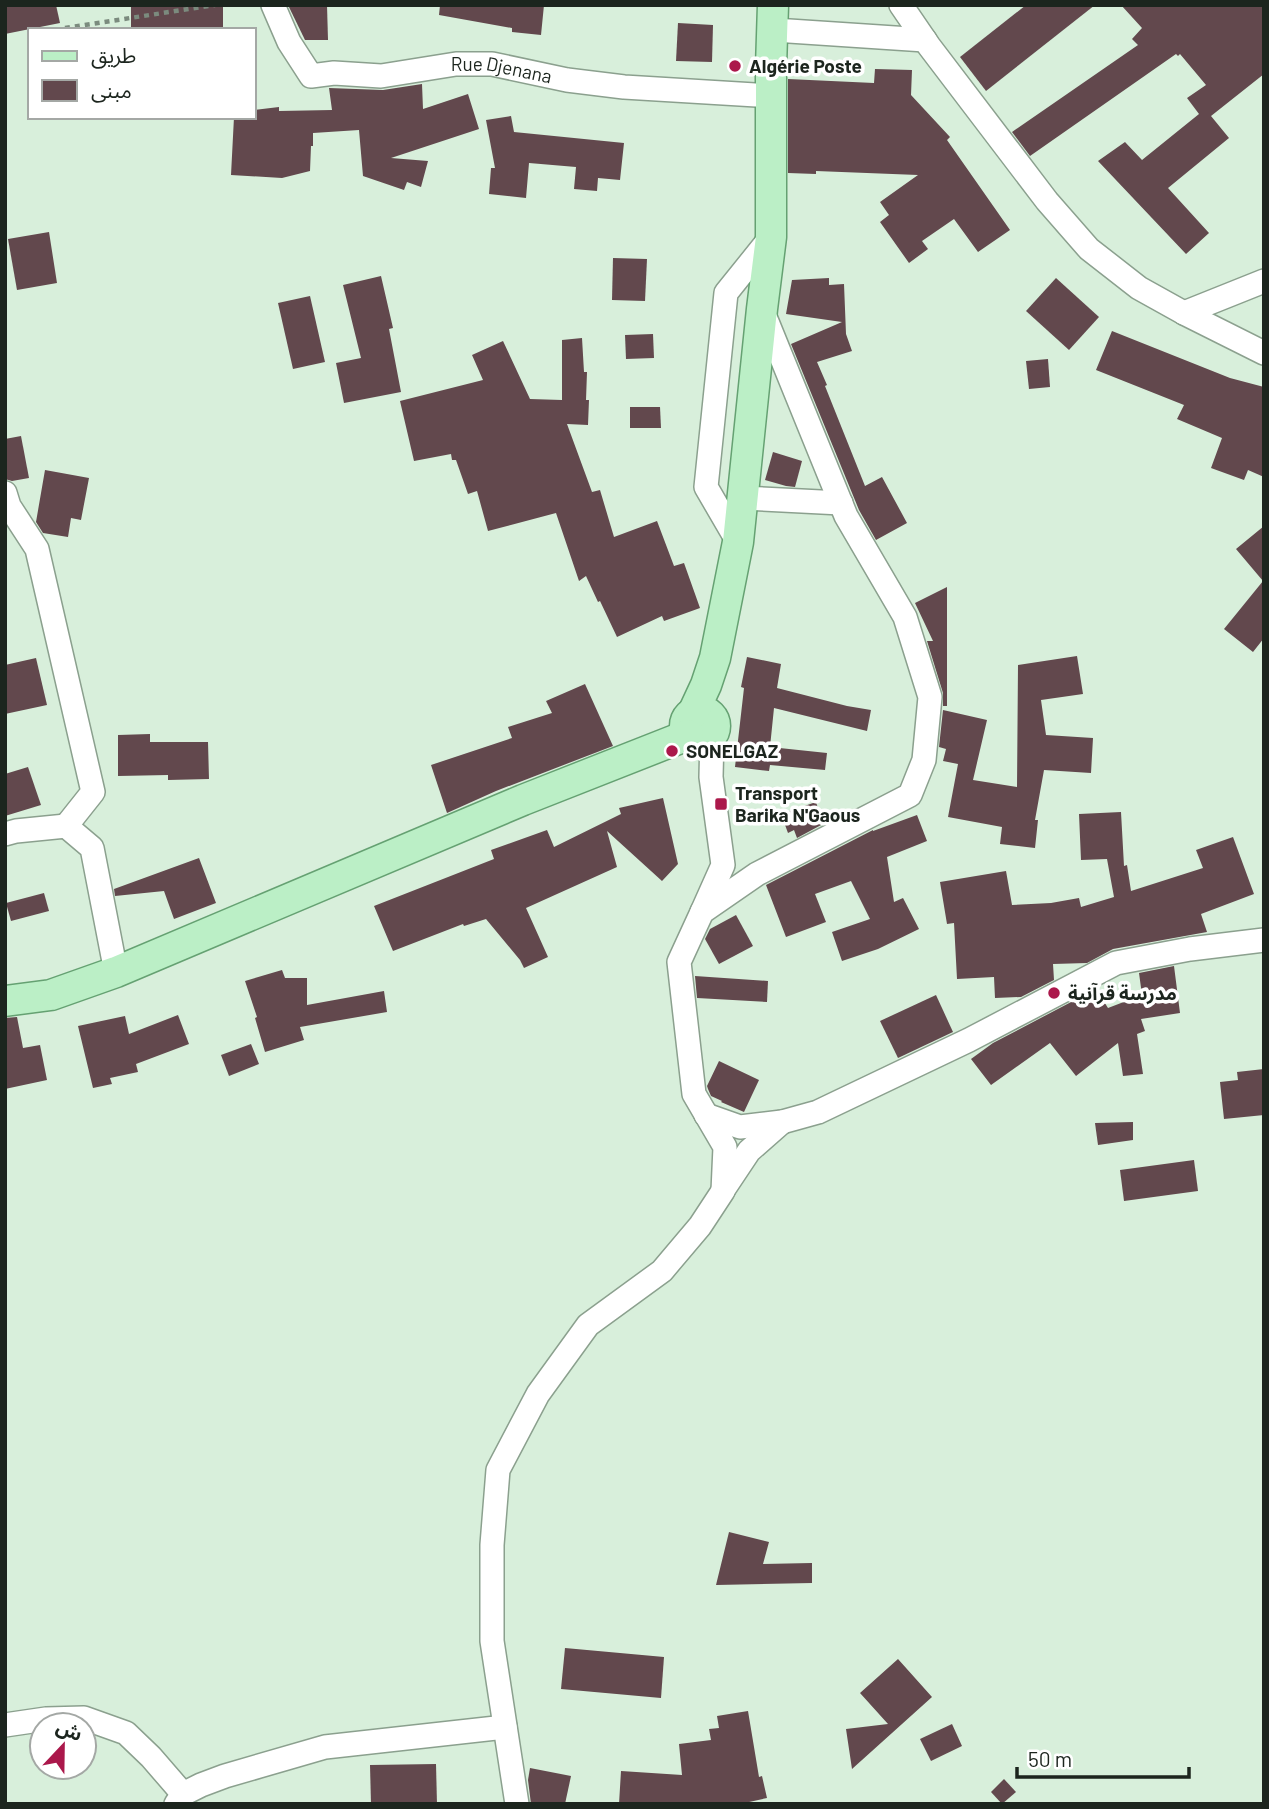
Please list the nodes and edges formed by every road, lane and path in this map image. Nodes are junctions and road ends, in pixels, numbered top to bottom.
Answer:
1 (215, 5) edge
2 (273, 5) edge
3 (901, 5) edge
4 (774, 18) edge
5 (65, 28) edge
6 (925, 40) junction
7 (771, 96) junction
8 (771, 237) junction
9 (1264, 281) edge
10 (762, 309) junction
11 (1184, 313) junction
12 (1264, 353) edge
13 (5, 493) edge
14 (743, 498) junction
15 (841, 503) junction
16 (738, 542) junction
17 (699, 727) junction
18 (66, 826) junction
19 (5, 834) edge
20 (723, 865) junction
21 (757, 874) junction
22 (702, 912) junction
23 (1264, 940) edge
24 (116, 972) junction
25 (5, 1001) edge
26 (706, 1115) junction
27 (782, 1122) junction
28 (723, 1191) junction
29 (5, 1725) edge
30 (505, 1727) junction
31 (180, 1799) edge
32 (517, 1804) edge

1 - 5 path
2 - 7 street, Rue Djenana
3 - 6 street
4 - 6 street
4 - 7 main road
6 - 11 street
7 - 8 main road
8 - 10 main road
8 - 16 street
9 - 11 street
10 - 14 main road
10 - 15 street
11 - 12 street
13 - 18 street
14 - 15 street
14 - 16 main road
15 - 21 street
16 - 17 main road
17 - 20 street
17 - 24 main road
18 - 19 street
18 - 24 street
20 - 21 street
20 - 22 street
21 - 22 street
22 - 26 street
23 - 27 street
24 - 25 main road
26 - 27 street
26 - 28 street
27 - 28 street
28 - 30 street
29 - 31 street
30 - 31 street
30 - 32 street

